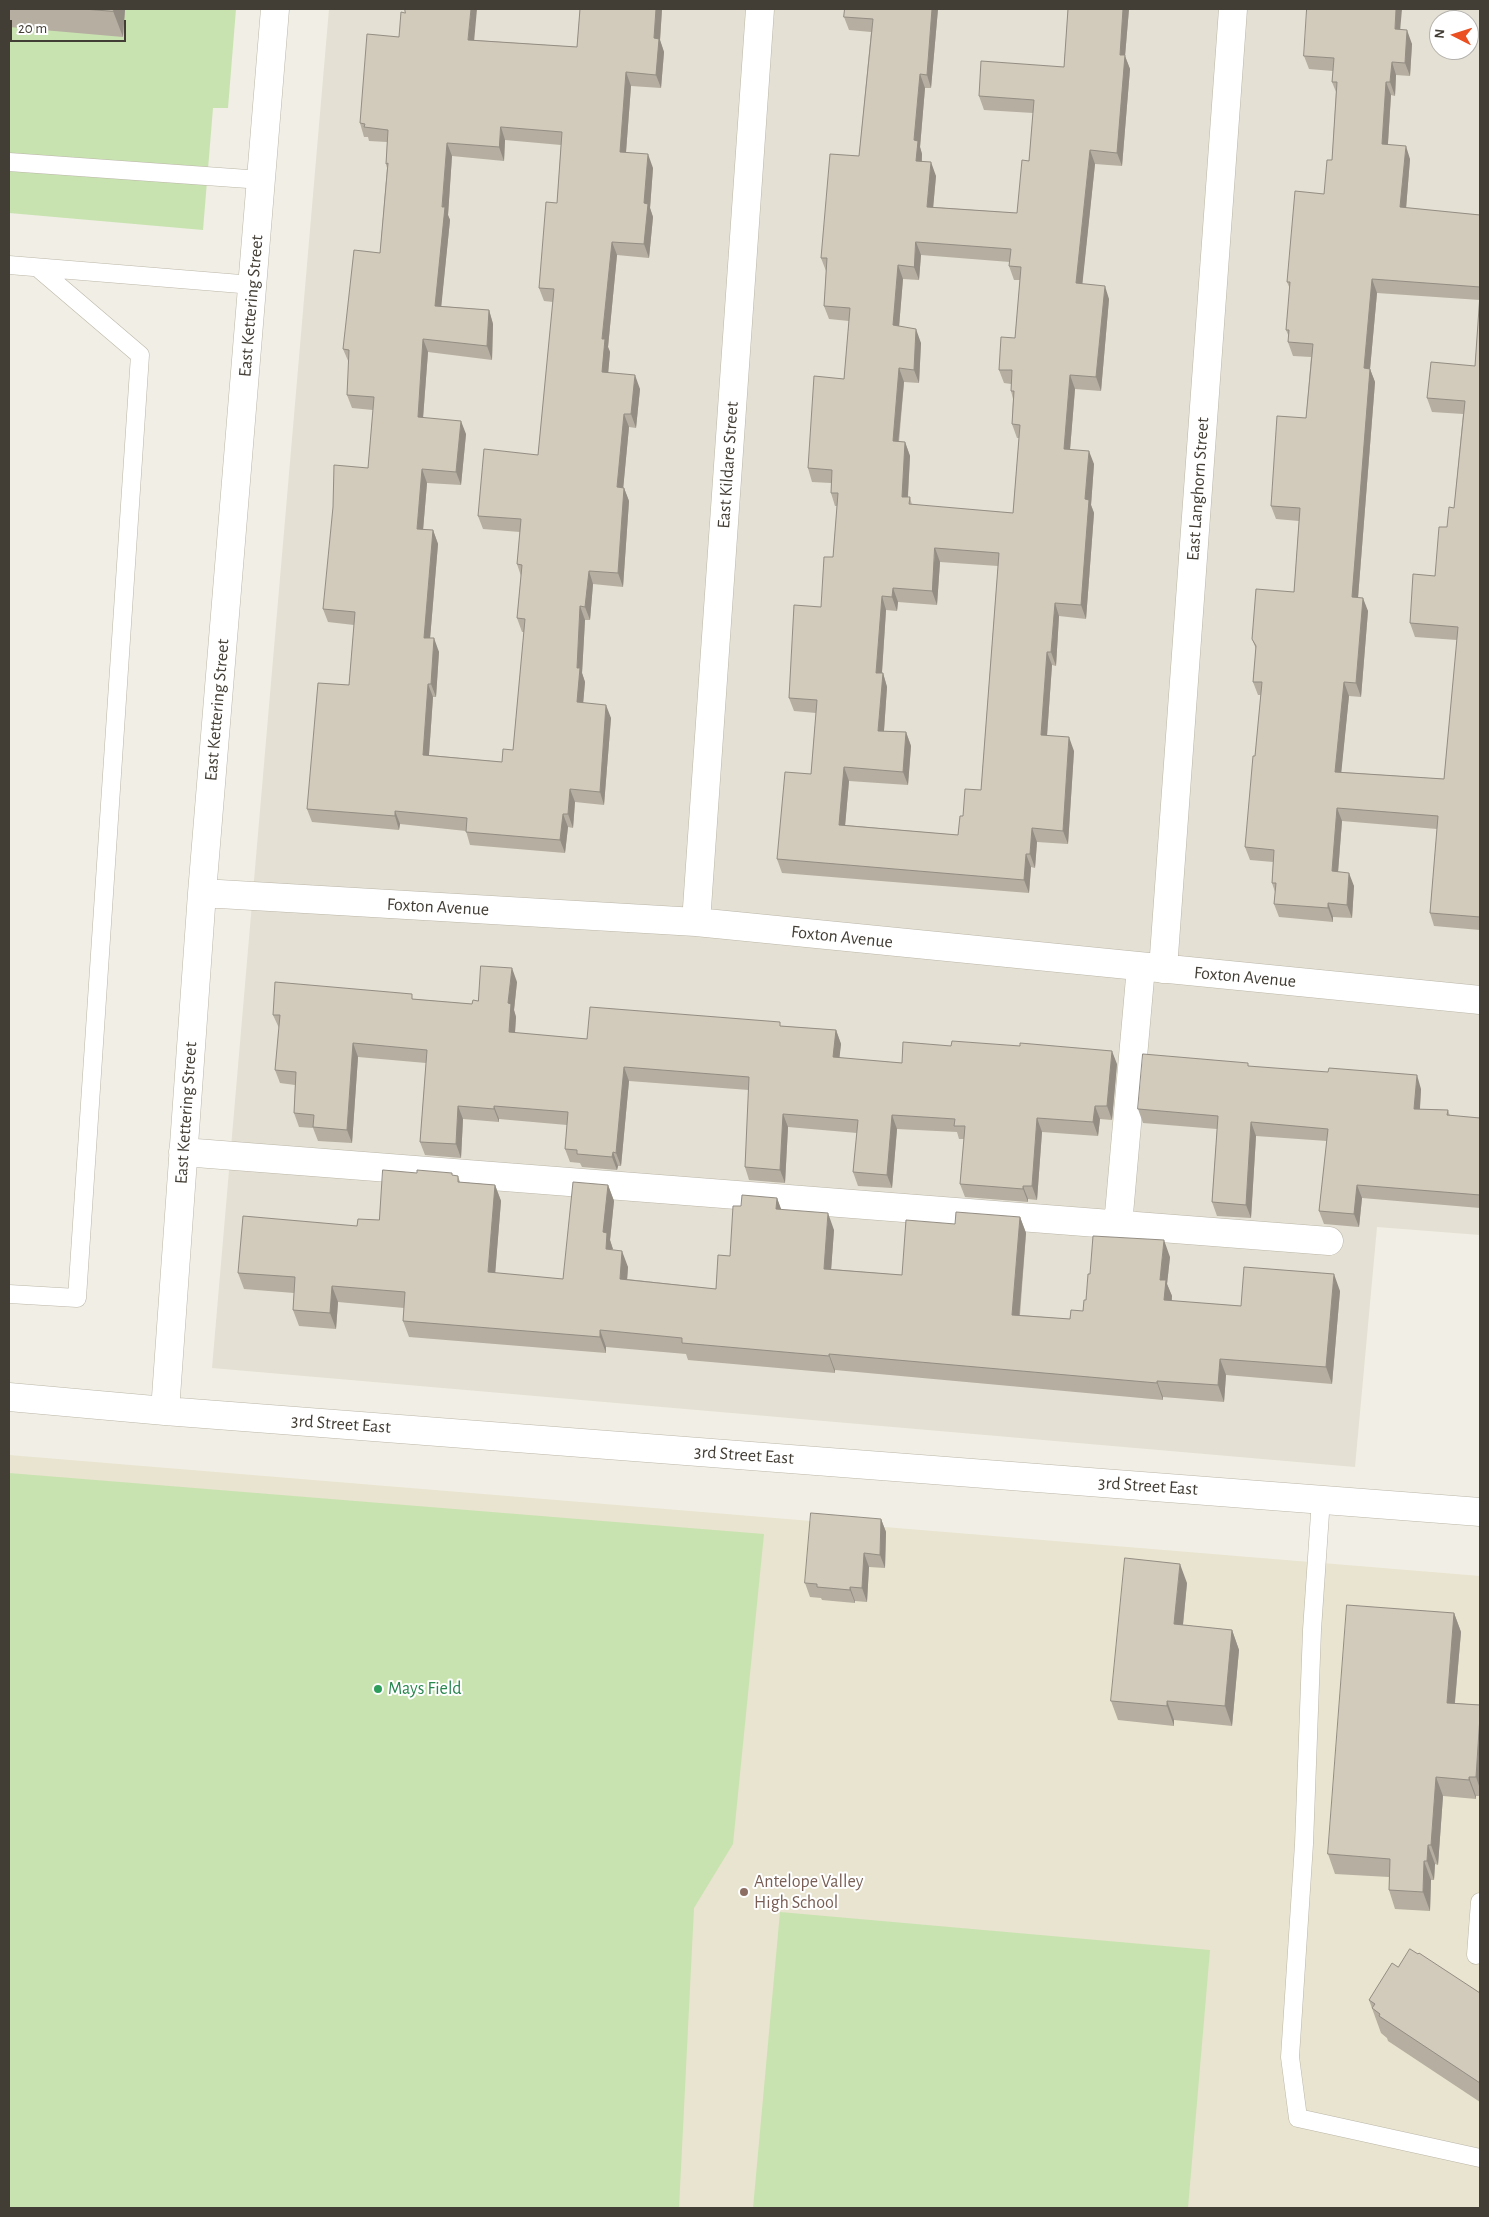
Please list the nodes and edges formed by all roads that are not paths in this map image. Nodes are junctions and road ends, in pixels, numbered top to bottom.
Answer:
1 (275, 9) edge
2 (760, 9) edge
3 (1233, 9) edge
4 (9, 162) edge
5 (262, 180) junction
6 (9, 265) edge
7 (38, 268) junction
8 (253, 285) junction
9 (202, 893) junction
10 (696, 922) junction
11 (1152, 968) junction
12 (1480, 1000) edge
13 (183, 1152) junction
14 (1118, 1224) junction
15 (1329, 1241) dead end
16 (9, 1294) edge
17 (9, 1397) edge
18 (165, 1411) junction
19 (1321, 1499) junction
20 (1480, 1512) edge
21 (1480, 1902) edge
22 (1476, 1955) dead end
23 (1480, 2158) edge

1 - 5 street, East Kettering Street
2 - 10 street, East Kildare Street
3 - 11 street, East Langhorn Street
4 - 5 lane
5 - 8 street, East Kettering Street
6 - 7 lane
7 - 8 lane
7 - 16 lane
8 - 9 street, East Kettering Street
9 - 10 street, Foxton Avenue
9 - 13 street, East Kettering Street
10 - 11 street, Foxton Avenue
11 - 12 street, Foxton Avenue
11 - 14 street, East Langhorn Street
13 - 14 street
13 - 18 street, East Kettering Street
14 - 15 street
17 - 18 street, 3rd Street East
18 - 19 street, 3rd Street East
19 - 20 street, 3rd Street East
19 - 23 lane
21 - 22 lane

